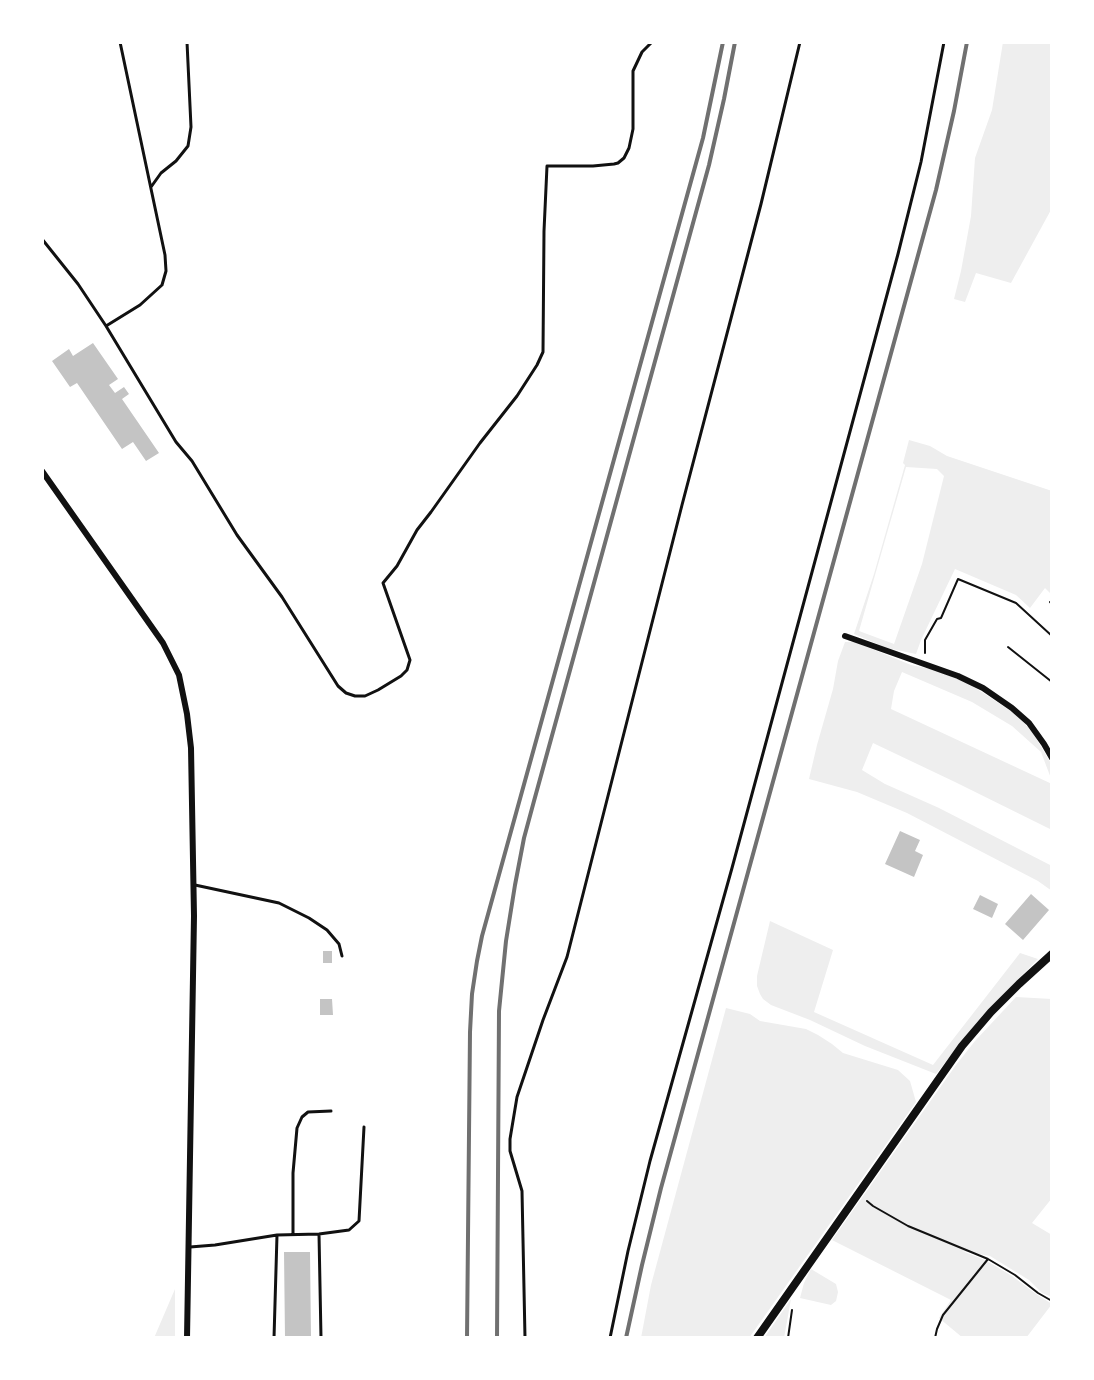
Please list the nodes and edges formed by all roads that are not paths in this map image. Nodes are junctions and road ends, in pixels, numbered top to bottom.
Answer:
1 (120, 42) edge
2 (187, 42) edge
3 (652, 42) edge
4 (800, 42) edge
5 (944, 42) edge
6 (151, 188) junction
7 (42, 240) edge
8 (106, 326) junction
9 (42, 471) edge
10 (845, 636) dead end
11 (1052, 758) edge
12 (193, 884) junction
13 (1052, 954) edge
14 (342, 956) dead end
15 (331, 1111) dead end
16 (364, 1127) dead end
17 (293, 1234) junction
18 (319, 1234) junction
19 (277, 1235) junction
20 (188, 1247) junction
21 (187, 1338) edge
22 (274, 1338) edge
23 (321, 1338) edge
24 (525, 1338) edge
25 (610, 1338) edge
26 (757, 1338) edge

1 - 6 lane
2 - 6 lane
3 - 8 lane
4 - 24 lane
5 - 25 lane
6 - 8 lane
7 - 8 lane
9 - 12 street
10 - 11 street
12 - 14 lane
12 - 20 street
13 - 26 main road
15 - 17 lane
16 - 18 lane
17 - 18 lane
17 - 19 lane
18 - 23 lane
19 - 20 lane
19 - 22 lane
20 - 21 street

